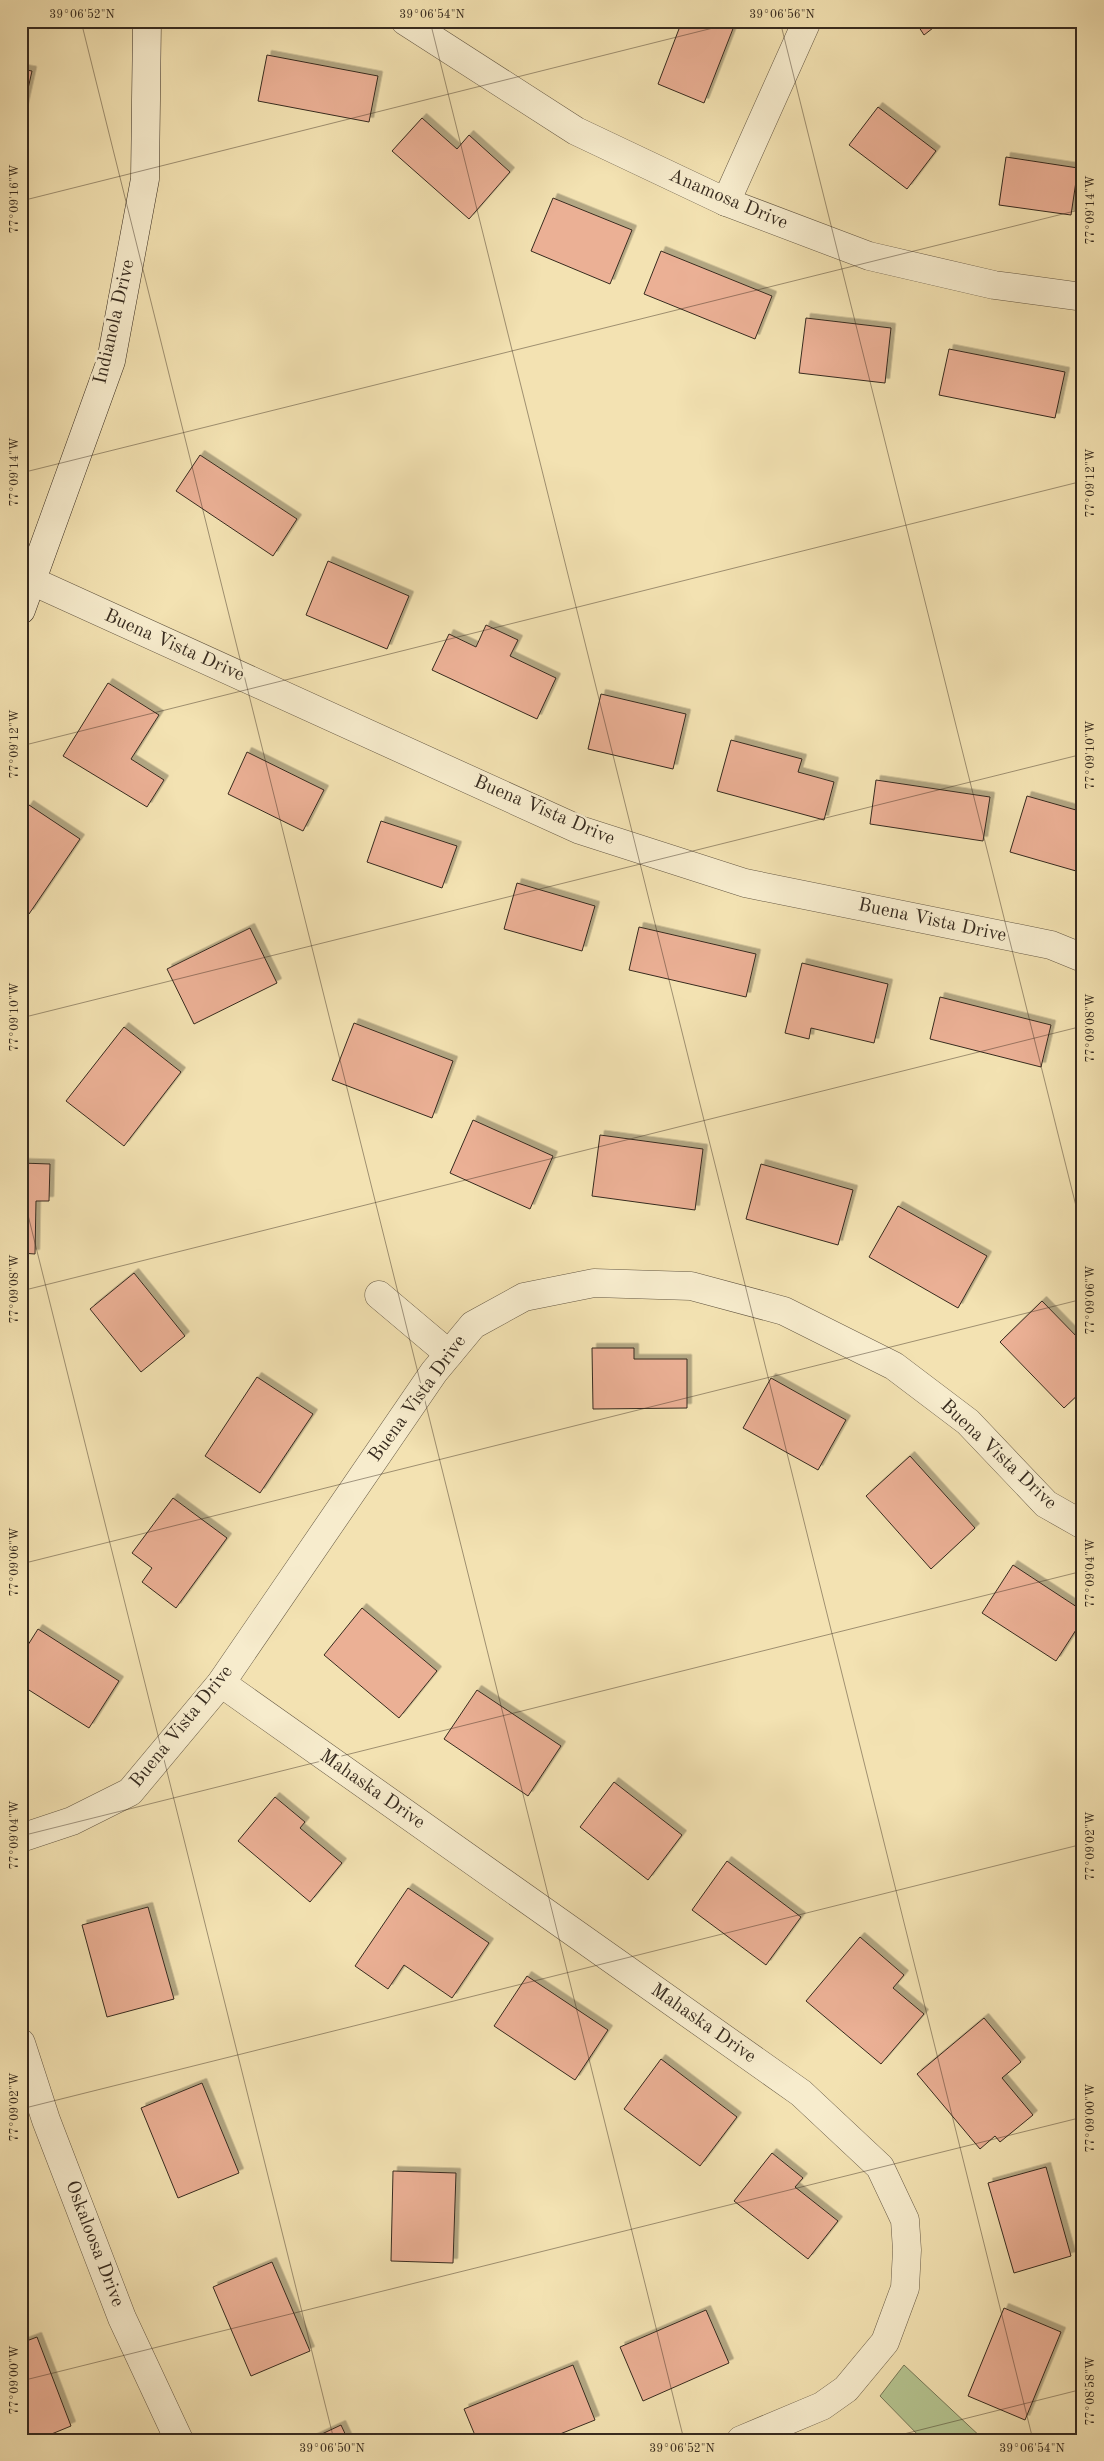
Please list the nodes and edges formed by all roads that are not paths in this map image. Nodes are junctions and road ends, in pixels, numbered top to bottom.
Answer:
1 (148, 21) edge
2 (405, 21) edge
3 (807, 21) edge
4 (726, 202) junction
5 (1083, 297) edge
6 (27, 578) edge
7 (21, 610) edge
8 (1083, 958) edge
9 (379, 1295) dead end
10 (448, 1354) junction
11 (1083, 1525) edge
12 (221, 1683) junction
13 (21, 1838) edge
14 (21, 2042) edge
15 (179, 2440) edge
16 (742, 2440) edge

1 - 6 street, Indianola Drive
2 - 4 street, Anamosa Drive
3 - 4 street
4 - 5 street, Anamosa Drive
6 - 7 street, Indianola Drive
6 - 8 street, Buena Vista Drive
9 - 10 street
10 - 11 street, Buena Vista Drive
10 - 12 street, Buena Vista Drive
12 - 13 street, Buena Vista Drive
12 - 16 street, Mahaska Drive
14 - 15 street, Oskaloosa Drive

